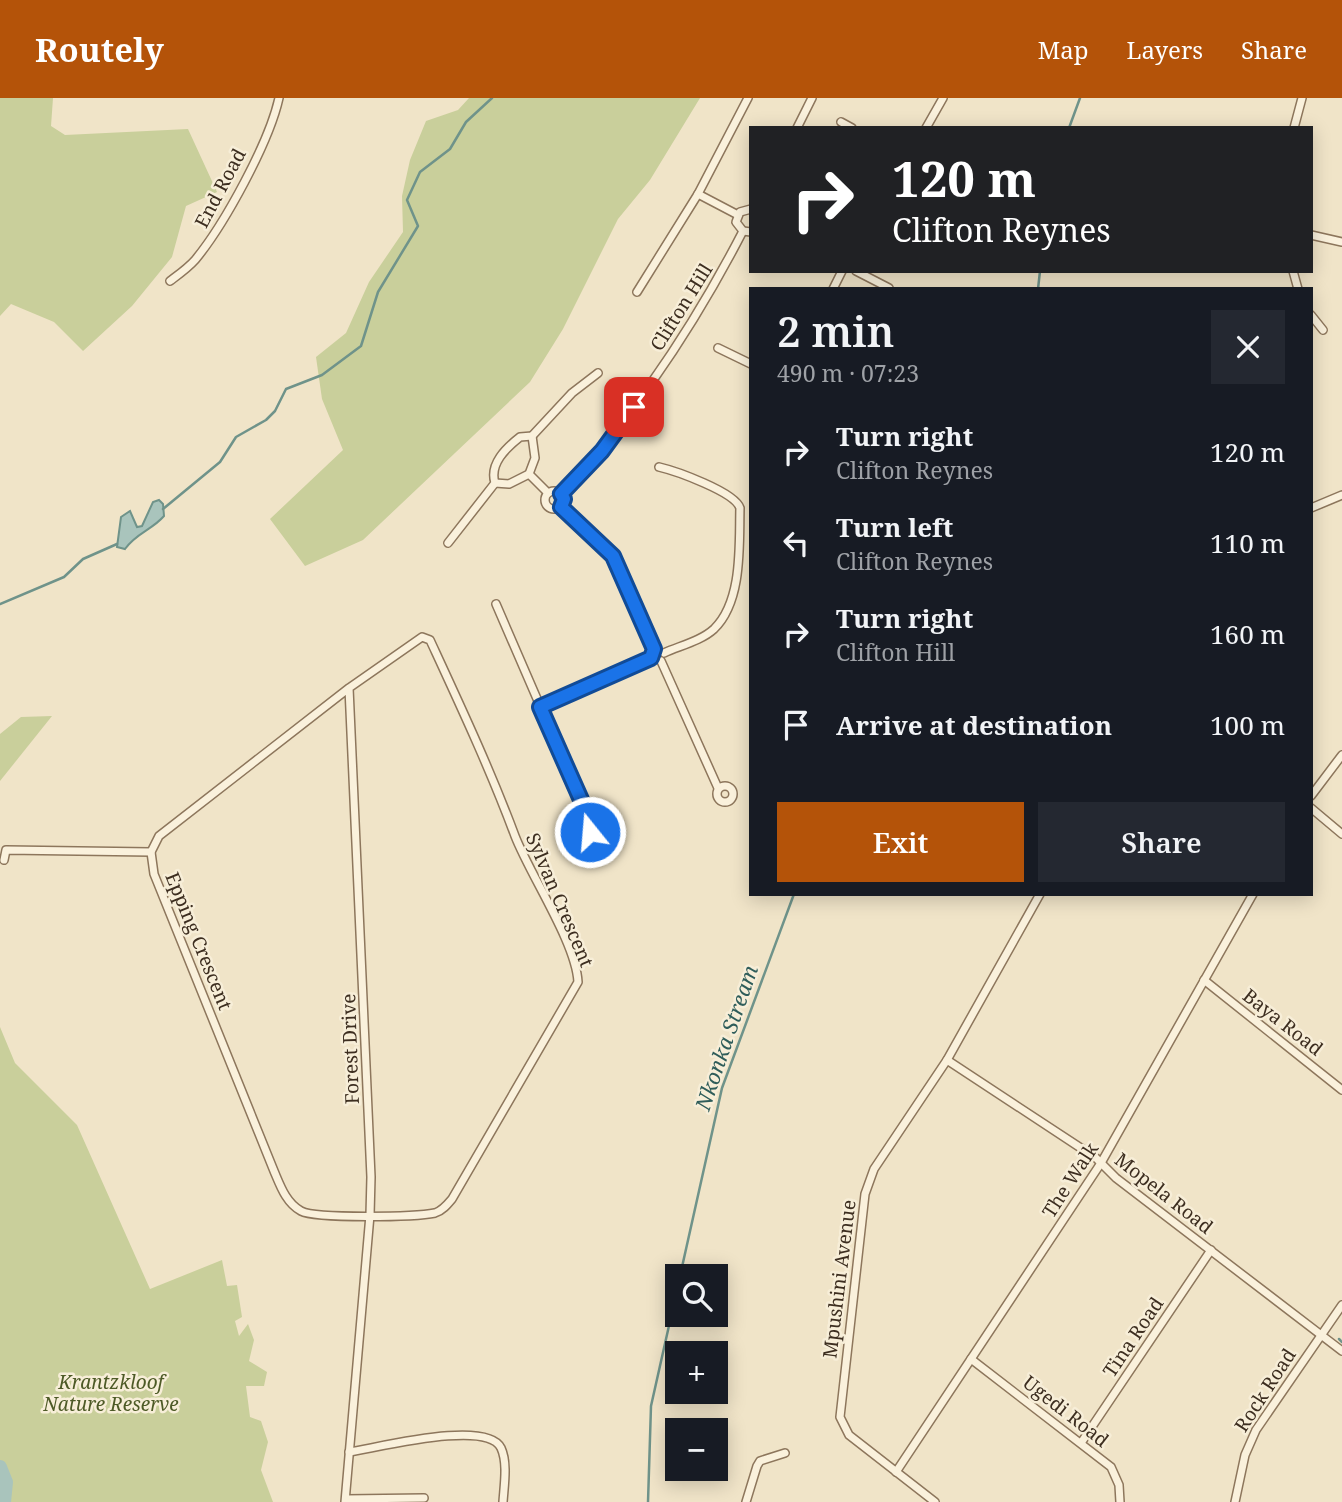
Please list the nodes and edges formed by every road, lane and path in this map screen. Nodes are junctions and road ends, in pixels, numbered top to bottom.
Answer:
1 (279, 98) edge
2 (748, 98) edge
3 (812, 98) edge
4 (943, 98) edge
5 (1302, 98) edge
6 (841, 122) dead end
7 (798, 126) edge
8 (848, 126) edge
9 (927, 126) edge
10 (1295, 126) edge
11 (698, 194) junction
12 (749, 210) edge
13 (738, 215) junction
14 (747, 232) edge
15 (1313, 235) edge
16 (1342, 242) edge
17 (860, 273) edge
18 (170, 281) dead end
19 (887, 287) edge
20 (637, 292) dead end
21 (1313, 318) edge
22 (1323, 330) dead end
23 (718, 348) dead end
24 (749, 363) edge
25 (598, 373) dead end
26 (533, 436) junction
27 (659, 467) dead end
28 (529, 474) junction
29 (495, 483) junction
30 (548, 493) junction
31 (561, 494) junction
32 (1342, 495) edge
33 (561, 507) junction
34 (1313, 507) edge
35 (448, 543) dead end
36 (496, 604) dead end
37 (654, 649) junction
38 (662, 657) junction
39 (651, 658) junction
40 (349, 688) junction
41 (540, 707) junction
42 (1342, 755) edge
43 (718, 788) dead end
44 (1313, 793) edge
45 (1313, 810) edge
46 (590, 832) dead end
47 (1342, 834) edge
48 (151, 852) junction
49 (4, 860) dead end
50 (1039, 896) edge
51 (1252, 896) edge
52 (1203, 979) junction
53 (947, 1060) junction
54 (1342, 1090) edge
55 (1101, 1163) junction
56 (370, 1215) junction
57 (1210, 1250) junction
58 (1342, 1305) edge
59 (1321, 1335) junction
60 (1342, 1351) edge
61 (971, 1359) junction
62 (1081, 1443) junction
63 (349, 1452) junction
64 (785, 1453) dead end
65 (896, 1472) junction
66 (424, 1498) dead end
67 (345, 1501) edge
68 (503, 1502) edge
69 (746, 1502) edge
70 (935, 1502) edge
71 (1120, 1502) edge
72 (1235, 1502) edge

1 - 18 street, End Road
2 - 11 street
3 - 7 street
4 - 9 street
5 - 10 street
6 - 8 street
11 - 13 street
11 - 20 street
12 - 13 street
13 - 14 street
14 - 31 street, Clifton Hill
15 - 16 street
17 - 19 street
21 - 22 street
23 - 24 street
25 - 26 street
26 - 28 street
26 - 29 street
27 - 38 street
28 - 29 street
28 - 30 street
29 - 35 street
30 - 31 street
30 - 33 street
31 - 33 street
32 - 34 street
33 - 37 street
36 - 41 street
37 - 38 street
37 - 39 street
38 - 39 street
38 - 43 street
39 - 41 street
40 - 48 street, Epping Crescent
40 - 56 street, Forest Drive
40 - 56 street, Sylvan Crescent
41 - 46 street
42 - 44 street
45 - 47 street
48 - 49 street
48 - 56 street, Epping Crescent
50 - 53 street, Mpushini Avenue
51 - 52 street, The Walk
52 - 54 street, Baya Road
52 - 55 street, The Walk
53 - 55 street, Mopela Road
53 - 65 street, Mpushini Avenue
55 - 57 street, Mopela Road
55 - 61 street, The Walk
56 - 63 street, Forest Drive
57 - 59 street, Mopela Road
57 - 62 street, Tina Road
58 - 59 street, Rock Road
59 - 60 street, Mopela Road
59 - 72 street, Rock Road
61 - 62 street, Ugedi Road
61 - 65 street, The Walk
62 - 71 street, Ugedi Road
63 - 67 street, Forest Drive
63 - 68 street
64 - 69 street
65 - 70 street, Mpushini Avenue
66 - 67 street

